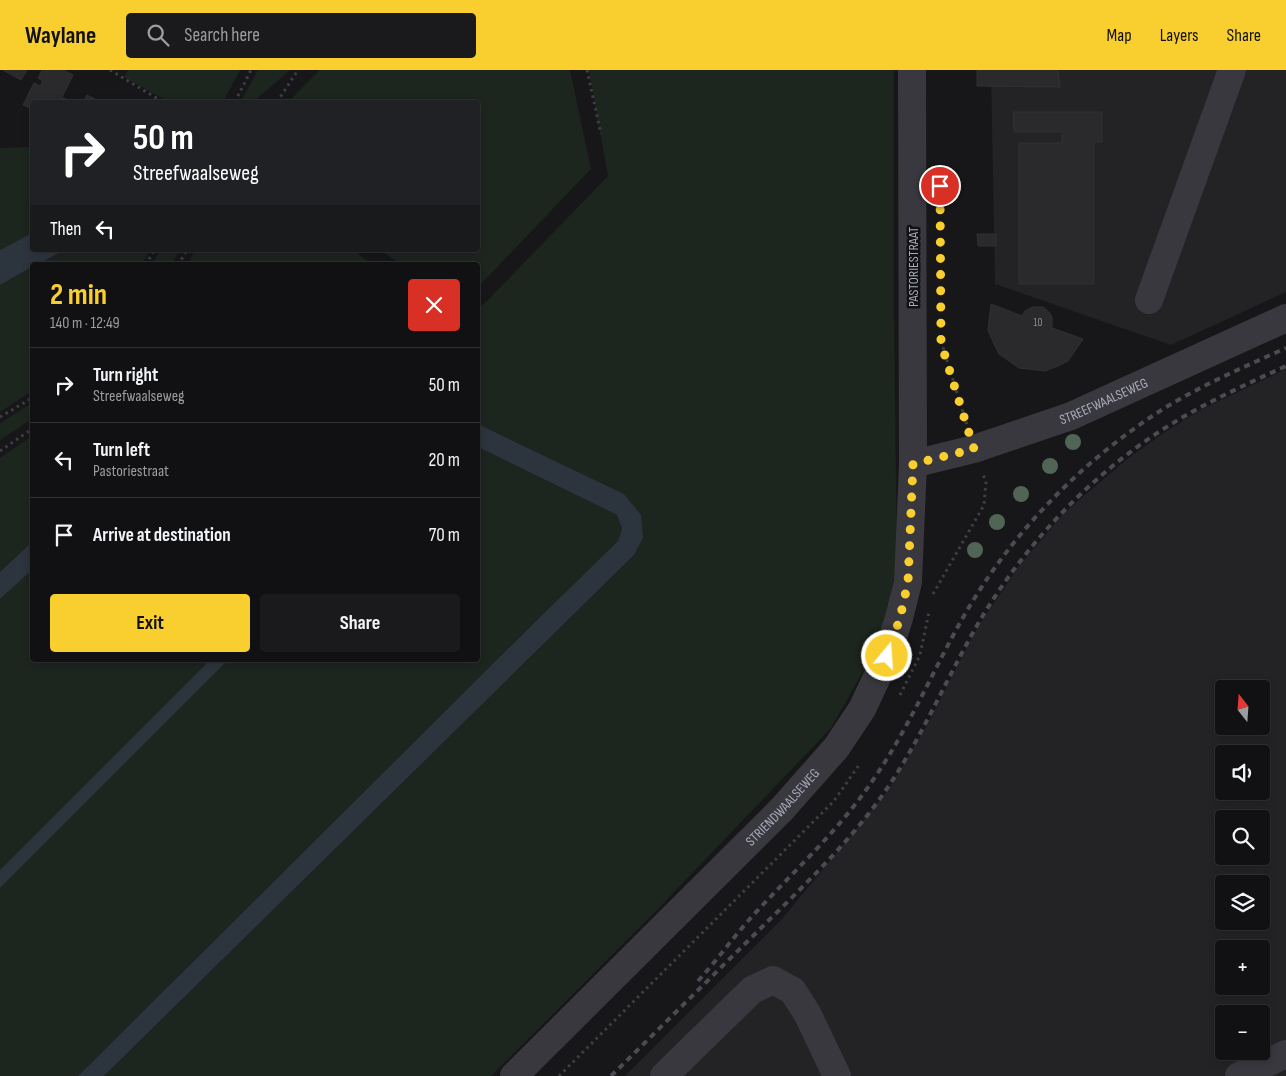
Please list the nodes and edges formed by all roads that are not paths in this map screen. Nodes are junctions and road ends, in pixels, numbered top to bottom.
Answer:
1 (912, 70) edge
2 (1232, 70) edge
3 (1150, 300) dead end
4 (1286, 318) edge
5 (913, 464) junction
6 (1273, 1065) edge
7 (514, 1076) edge
8 (664, 1076) edge
9 (837, 1076) edge
10 (1239, 1076) edge

1 - 5 street, PASTORIESTRAAT
2 - 3 street
4 - 5 street, STREEFWAALSEWEG
5 - 7 street, STRIENDWAALSEWEG
6 - 10 street
8 - 9 street

